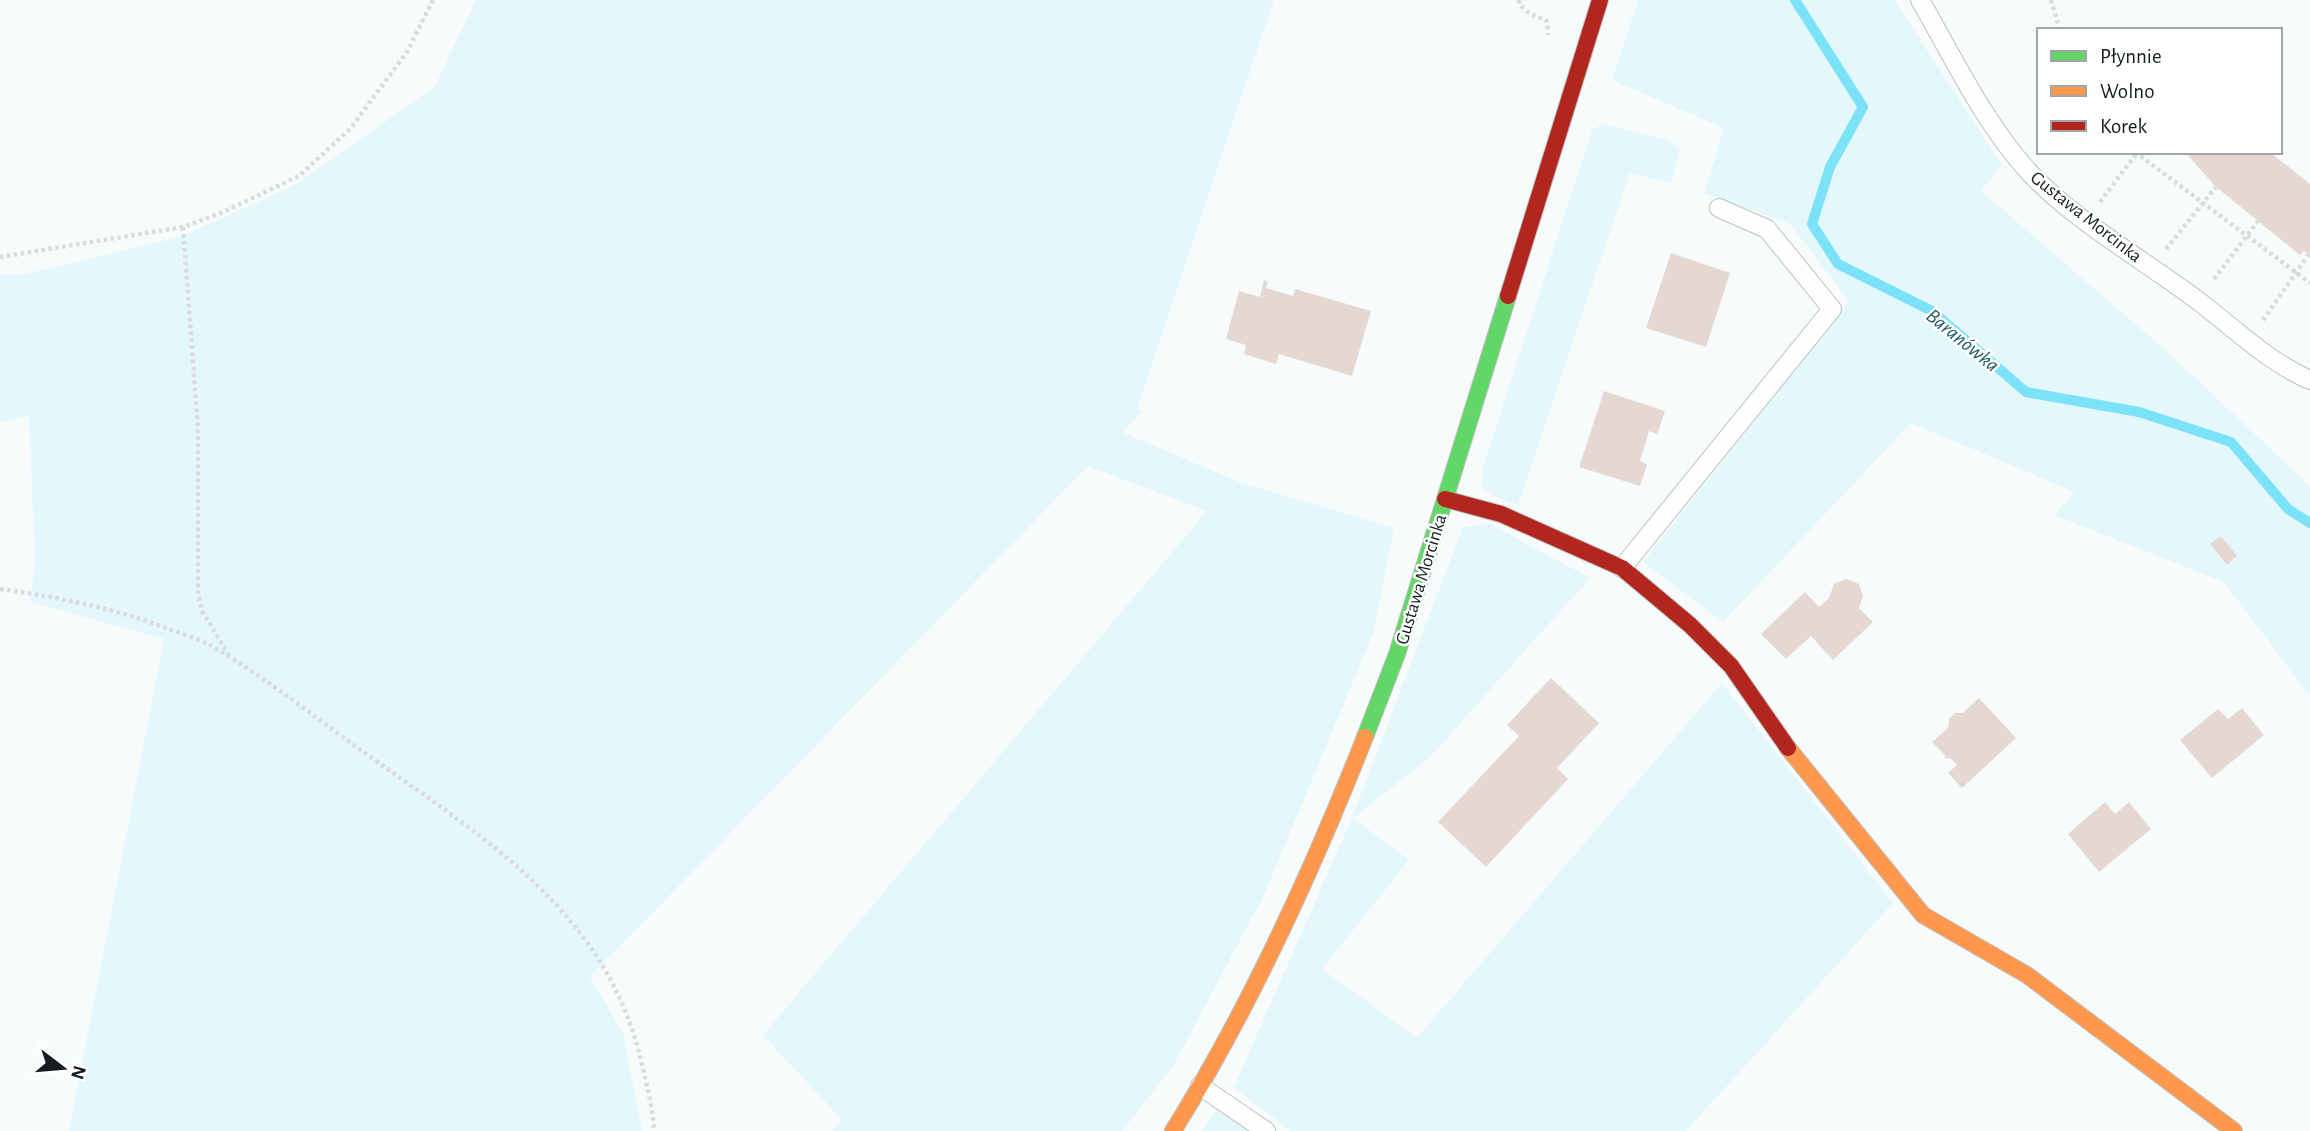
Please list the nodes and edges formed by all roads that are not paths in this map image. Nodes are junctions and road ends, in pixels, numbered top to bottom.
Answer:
1 (1600, 0) edge
2 (1920, 0) edge
3 (1719, 208) dead end
4 (2310, 380) edge
5 (1445, 499) junction
6 (1622, 568) junction
7 (1200, 1086) junction
8 (1174, 1131) edge
9 (1266, 1131) edge
10 (2234, 1131) edge

1 - 5 street, Gustawa Morcinka
2 - 4 lane, Gustawa Morcinka
3 - 6 lane
5 - 6 street
5 - 7 street, Gustawa Morcinka
6 - 10 street
7 - 8 street, Gustawa Morcinka
7 - 9 lane

